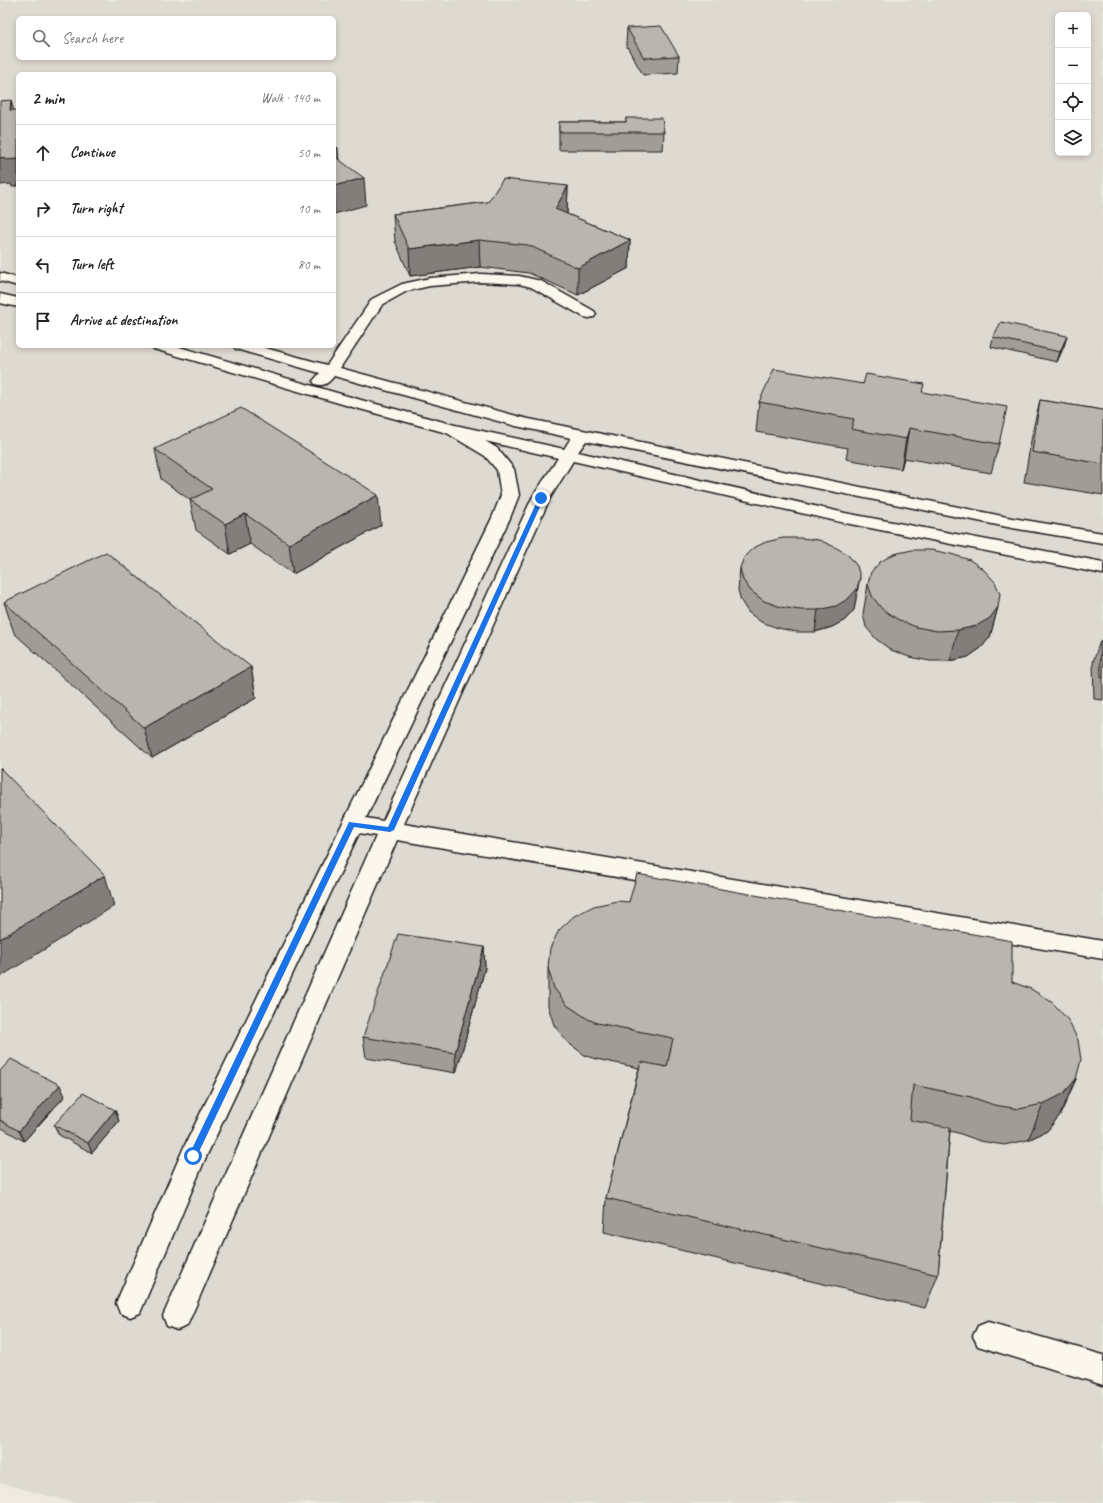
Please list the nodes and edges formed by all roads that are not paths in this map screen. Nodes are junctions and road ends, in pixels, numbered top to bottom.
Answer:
1 (0, 277) edge
2 (16, 281) edge
3 (0, 298) edge
4 (16, 302) edge
5 (589, 314) dead end
6 (166, 348) edge
7 (248, 348) edge
8 (330, 371) junction
9 (312, 390) junction
10 (453, 429) junction
11 (581, 436) junction
12 (569, 455) junction
13 (1103, 538) edge
14 (1103, 568) edge
15 (352, 824) junction
16 (390, 830) junction
17 (1103, 950) edge
18 (130, 1303) dead end
19 (177, 1316) dead end
20 (988, 1336) dead end
21 (1103, 1370) edge

1 - 2 lane
3 - 4 lane
5 - 8 lane
6 - 9 lane
7 - 8 lane
8 - 9 lane
8 - 11 lane
9 - 10 lane
10 - 12 lane
10 - 15 lane
11 - 12 lane
11 - 13 lane
12 - 14 lane
12 - 16 lane
15 - 16 lane
15 - 18 lane
16 - 17 lane
16 - 19 lane
20 - 21 lane

